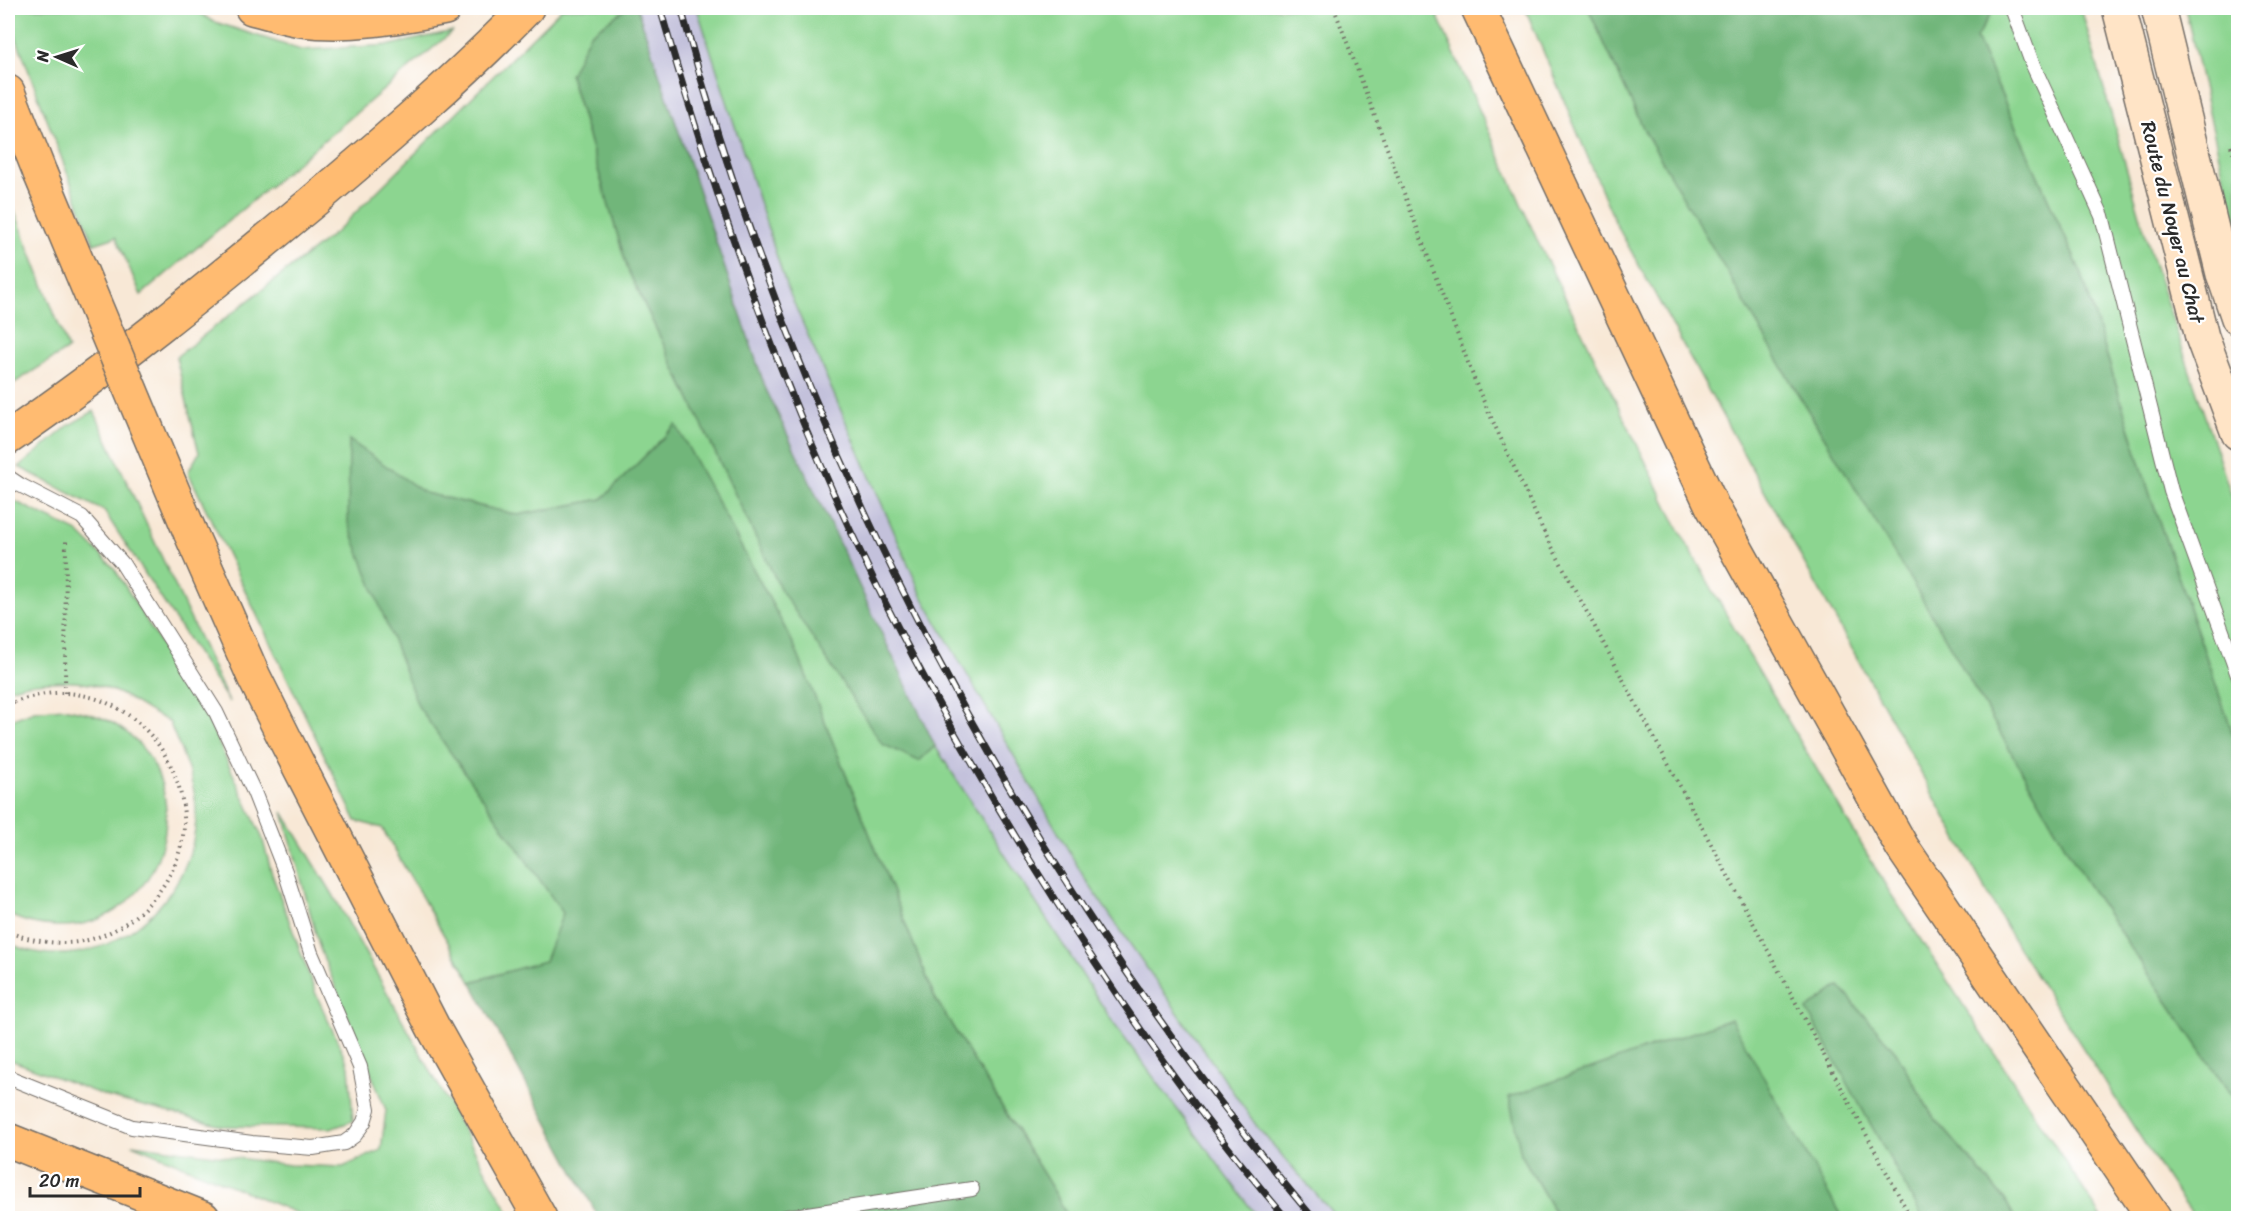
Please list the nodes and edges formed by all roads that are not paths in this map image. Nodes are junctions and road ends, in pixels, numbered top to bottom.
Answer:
1 (252, 8) edge
2 (445, 8) edge
3 (527, 8) edge
4 (1478, 8) edge
5 (2012, 8) edge
6 (2119, 8) edge
7 (2158, 8) edge
8 (8, 92) edge
9 (2223, 274) junction
10 (2238, 306) edge
11 (2238, 318) edge
12 (2238, 433) edge
13 (8, 438) edge
14 (8, 477) edge
15 (2238, 675) edge
16 (8, 1077) edge
17 (8, 1140) edge
18 (972, 1189) dead end
19 (531, 1205) edge
20 (202, 1218) edge
21 (781, 1218) edge
22 (2154, 1218) edge

1 - 2 main road
3 - 13 main road
4 - 22 main road
5 - 15 lane
6 - 12 street, Route du Noyer au Chat
7 - 9 street, Route du Noyer au Chat
8 - 19 main road, bridge
9 - 10 street
9 - 11 street, Route du Noyer au Chat
14 - 16 lane
17 - 20 main road
18 - 21 lane

